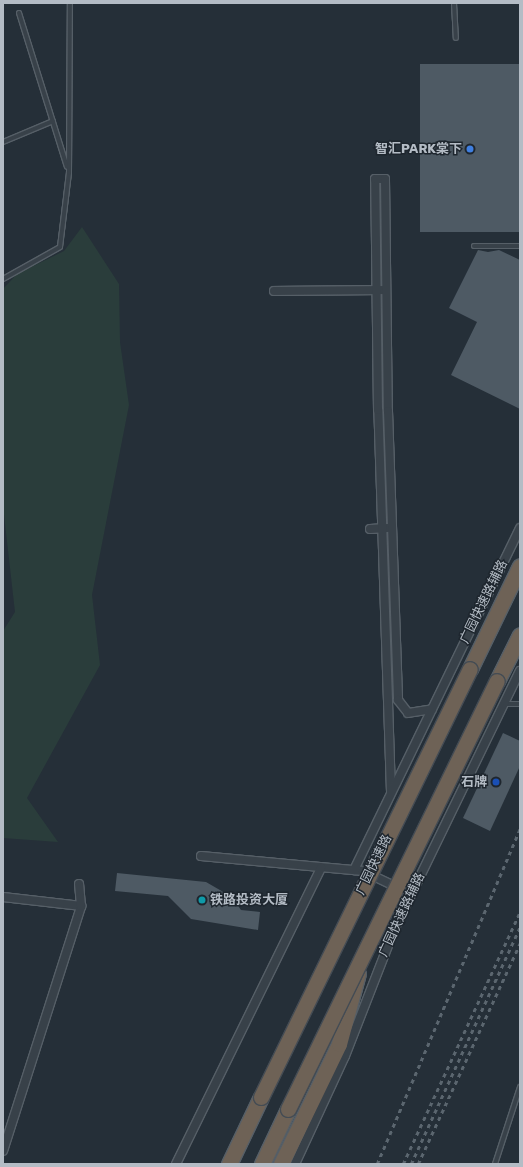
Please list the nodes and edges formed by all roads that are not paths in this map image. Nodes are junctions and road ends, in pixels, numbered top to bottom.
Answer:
1 (70, 3) edge
2 (454, 3) edge
3 (19, 12) dead end
4 (456, 38) dead end
5 (53, 121) junction
6 (3, 142) edge
7 (69, 173) junction
8 (474, 246) dead end
9 (520, 246) edge
10 (3, 279) edge
11 (376, 290) junction
12 (387, 290) junction
13 (274, 291) dead end
14 (382, 528) junction
15 (392, 528) junction
16 (520, 528) edge
17 (370, 529) dead end
18 (520, 566) edge
19 (520, 635) edge
20 (520, 671) edge
21 (504, 704) junction
22 (520, 704) edge
23 (432, 709) junction
24 (392, 792) junction
25 (201, 856) dead end
26 (321, 868) junction
27 (354, 870) junction
28 (79, 884) dead end
29 (411, 894) junction
30 (3, 897) edge
31 (81, 906) junction
32 (360, 962) junction
33 (520, 1087) edge
34 (4, 1149) edge
35 (176, 1164) edge
36 (229, 1164) edge
37 (262, 1164) edge
38 (281, 1164) edge
39 (295, 1164) edge
40 (495, 1164) edge

1 - 7 lane
2 - 4 lane
3 - 5 lane
5 - 6 lane
5 - 7 lane
7 - 10 lane
8 - 9 lane
11 - 12 street
11 - 12 street
11 - 13 street
11 - 14 street
12 - 15 street
14 - 15 street
14 - 17 street
14 - 24 street
15 - 23 street
16 - 23 street, 广园快速路辅路
18 - 36 highway, 广园快速路, bridge
19 - 32 highway, bridge
20 - 21 street, 广园快速路辅路
21 - 22 lane
21 - 29 street, 广园快速路辅路
23 - 24 street, 广园快速路辅路
24 - 27 street, 广园快速路辅路
25 - 26 street
26 - 27 street
26 - 35 street
27 - 29 street
28 - 31 street
29 - 39 street, 广园快速路辅路
30 - 31 street
31 - 34 street
32 - 37 highway, bridge
32 - 38 highway, bridge
33 - 40 lane

